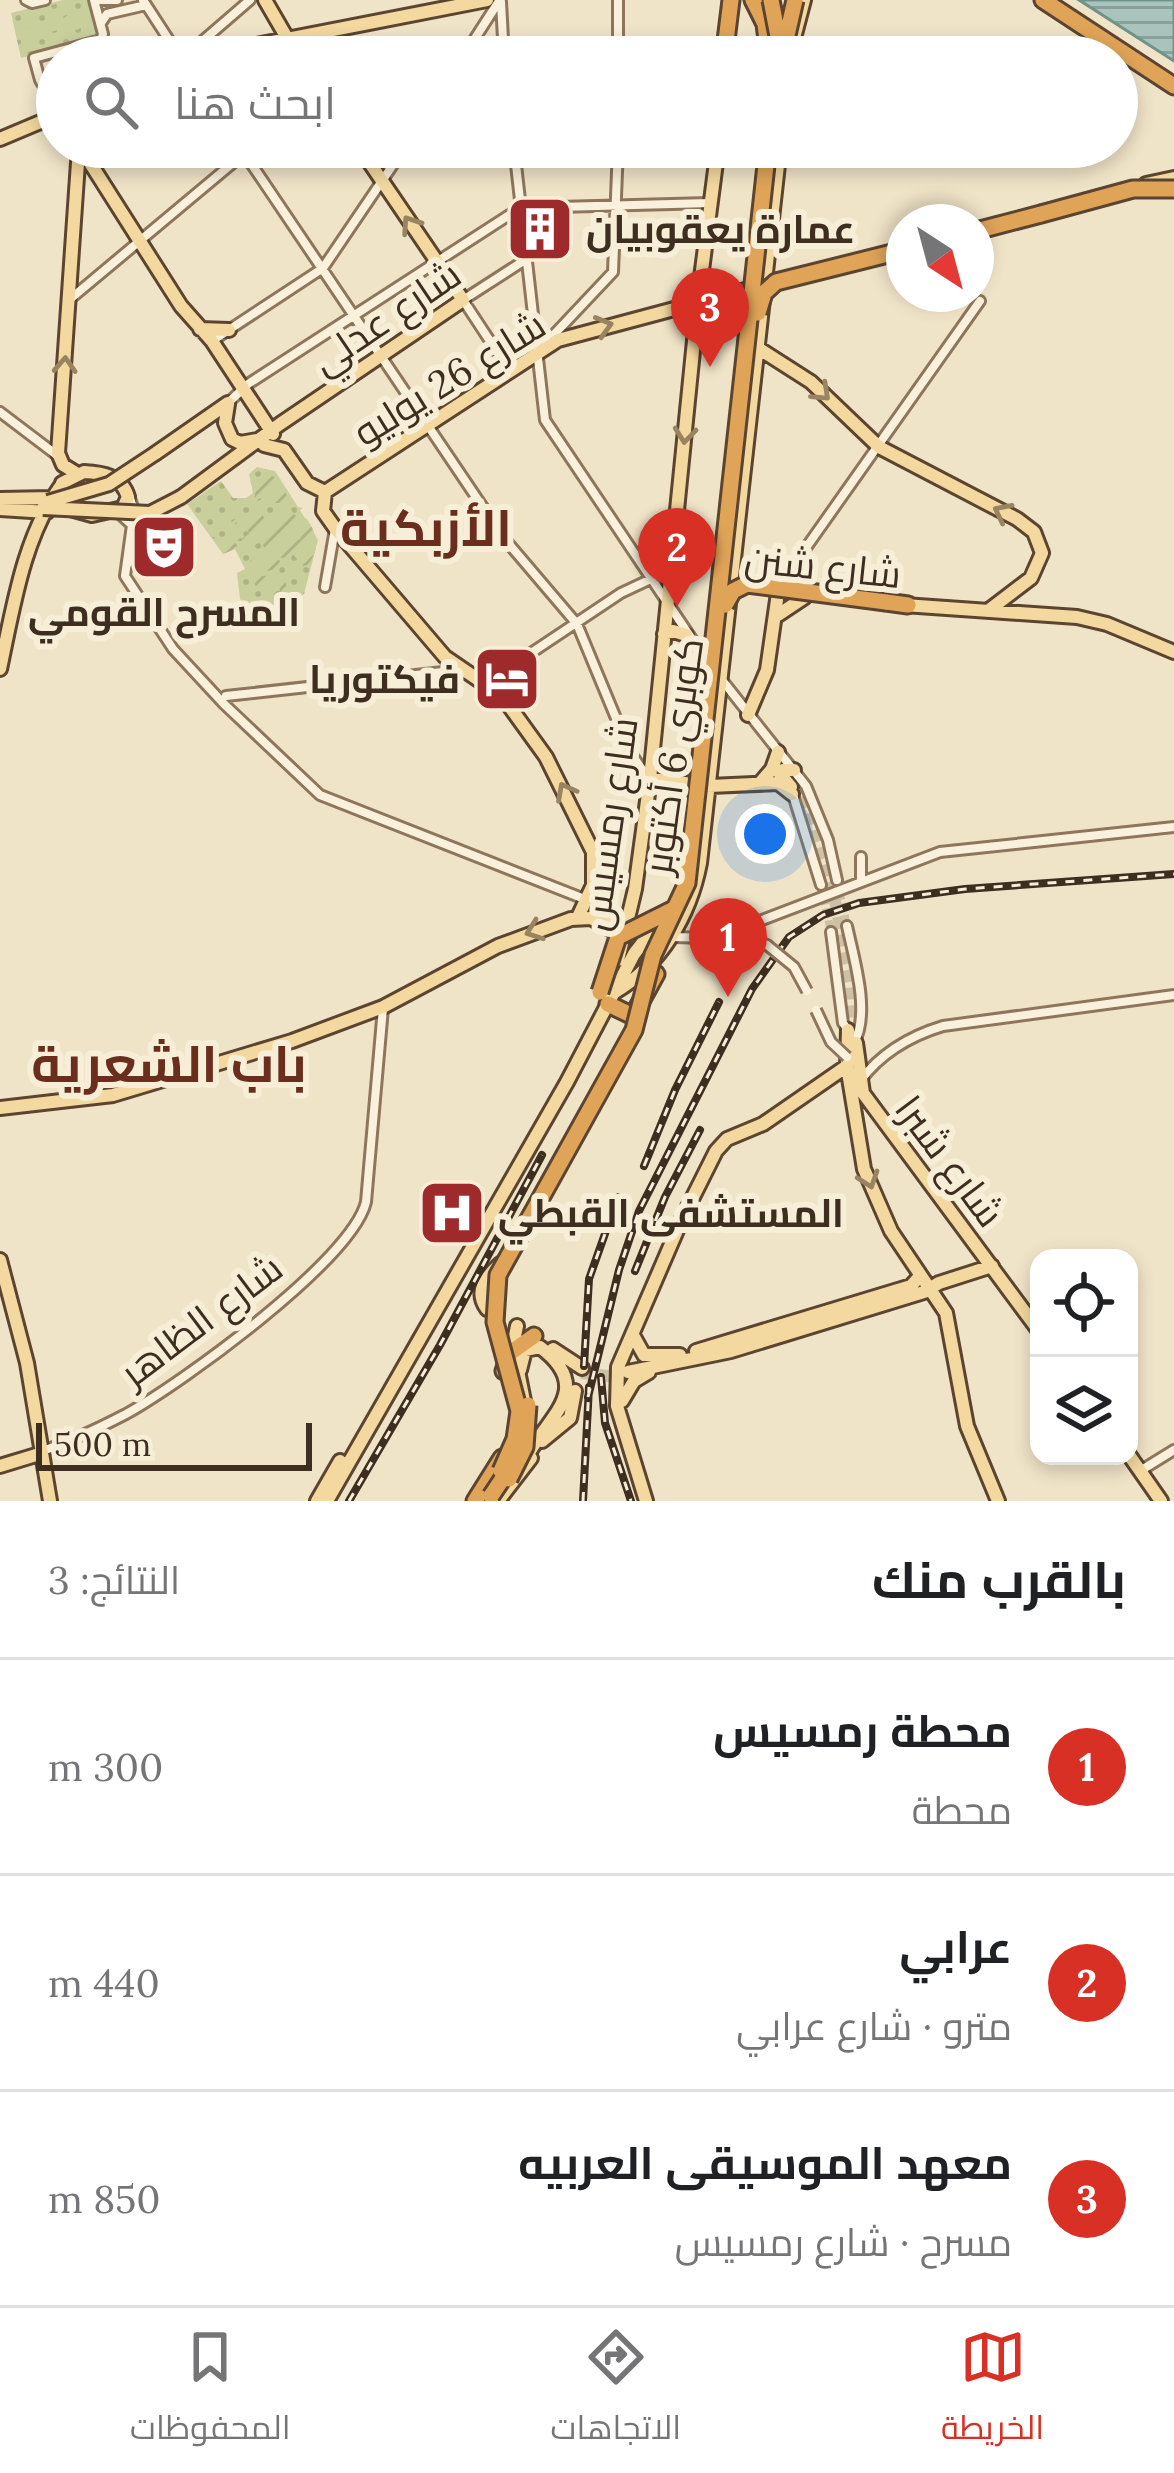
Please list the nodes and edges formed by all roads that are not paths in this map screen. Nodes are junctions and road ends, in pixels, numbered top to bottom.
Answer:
1 (26, 0) edge
2 (45, 0) edge
3 (95, 0) edge
4 (250, 0) edge
5 (265, 0) edge
6 (487, 0) edge
7 (618, 0) edge
8 (731, 0) edge
9 (1043, 0) edge
10 (1054, 0) edge
11 (501, 1) edge
12 (145, 2) edge
13 (779, 4) edge
14 (112, 5) edge
15 (495, 16) junction
16 (100, 24) junction
17 (100, 36) edge
18 (168, 36) edge
19 (207, 36) edge
20 (284, 36) edge
21 (301, 36) edge
22 (479, 36) edge
23 (499, 36) edge
24 (618, 36) edge
25 (727, 36) edge
26 (728, 36) edge
27 (770, 36) edge
28 (779, 36) edge
29 (779, 36) edge
30 (1101, 36) edge
31 (1107, 36) edge
32 (1138, 57) edge
33 (1138, 59) edge
34 (1174, 82) edge
35 (36, 122) edge
36 (0, 139) edge
37 (82, 168) edge
38 (95, 168) edge
39 (224, 168) edge
40 (258, 168) edge
41 (373, 168) edge
42 (392, 168) edge
43 (516, 168) edge
44 (618, 168) edge
45 (717, 168) edge
46 (762, 168) edge
47 (770, 168) edge
48 (770, 168) edge
49 (771, 168) edge
50 (383, 183) junction
51 (1174, 186) edge
52 (1145, 188) joint
53 (712, 203) junction
54 (617, 206) junction
55 (520, 208) junction
56 (994, 226) edge
57 (994, 226) edge
58 (139, 242) junction
59 (886, 254) edge
60 (886, 256) edge
61 (525, 260) junction
62 (436, 262) junction
63 (323, 268) junction
64 (764, 275) junction
65 (827, 275) junction
66 (748, 289) junction
67 (463, 300) junction
68 (68, 301) junction
69 (698, 301) junction
70 (762, 301) junction
71 (972, 312) edge
72 (353, 314) junction
73 (200, 329) junction
74 (229, 330) junction
75 (212, 341) junction
76 (756, 341) junction
77 (540, 351) junction
78 (381, 356) junction
79 (510, 372) junction
80 (232, 399) junction
81 (0, 412) edge
82 (428, 425) junction
83 (270, 435) junction
84 (879, 448) junction
85 (59, 457) junction
86 (76, 472) junction
87 (127, 491) junction
88 (325, 492) junction
89 (0, 504) edge
90 (57, 504) junction
91 (114, 512) junction
92 (334, 527) junction
93 (670, 569) junction
94 (649, 578) junction
95 (728, 584) junction
96 (326, 586) dead end
97 (779, 589) junction
98 (805, 597) junction
99 (1009, 602) junction
100 (725, 605) junction
101 (667, 606) junction
102 (915, 606) junction
103 (777, 616) junction
104 (577, 624) junction
105 (664, 634) junction
106 (686, 635) junction
107 (1174, 648) edge
108 (185, 658) junction
109 (709, 664) junction
110 (0, 669) edge
111 (467, 673) junction
112 (721, 679) junction
113 (0, 683) edge
114 (226, 696) junction
115 (229, 708) junction
116 (748, 715) junction
117 (778, 752) junction
118 (794, 770) junction
119 (650, 779) junction
120 (759, 783) junction
121 (704, 785) junction
122 (792, 794) junction
123 (1174, 826) edge
124 (861, 857) dead end
125 (837, 880) tunnel mouth
126 (861, 880) junction
127 (820, 885) tunnel mouth
128 (588, 897) junction
129 (684, 902) junction
130 (578, 917) junction
131 (847, 926) tunnel mouth
132 (613, 929) junction
133 (651, 930) junction
134 (627, 932) junction
135 (831, 932) tunnel mouth
136 (670, 937) junction
137 (717, 938) junction
138 (634, 954) junction
139 (652, 971) junction
140 (1174, 995) edge
141 (605, 998) junction
142 (642, 1006) junction
143 (383, 1007) junction
144 (851, 1049) junction
145 (878, 1059) junction
146 (860, 1082) junction
147 (0, 1108) edge
148 (548, 1187) junction
149 (694, 1201) junction
150 (0, 1259) edge
151 (992, 1266) junction
152 (920, 1276) junction
153 (0, 1280) edge
154 (930, 1288) junction
155 (488, 1309) dead end
156 (826, 1317) junction
157 (501, 1318) dead end
158 (1030, 1319) edge
159 (517, 1326) junction
160 (534, 1336) junction
161 (634, 1337) junction
162 (683, 1358) junction
163 (512, 1363) junction
164 (627, 1370) tunnel mouth
165 (622, 1401) junction
166 (561, 1419) junction
167 (540, 1439) junction
168 (39, 1449) junction
169 (1174, 1450) edge
170 (1136, 1465) edge
171 (0, 1466) edge
172 (1141, 1471) junction
173 (644, 1484) junction
174 (994, 1498) edge
175 (47, 1501) edge
176 (317, 1501) edge
177 (331, 1501) edge
178 (487, 1501) edge
179 (649, 1501) edge
180 (1161, 1501) edge

1 - 2 street
3 - 14 street
3 - 16 street
4 - 19 street
5 - 20 main road
6 - 21 main road
7 - 24 street
8 - 25 highway
8 - 26 main road
9 - 30 highway
10 - 31 highway
11 - 15 street
12 - 14 street
12 - 18 street
13 - 27 highway
13 - 28 highway, bridge
13 - 29 highway, bridge
14 - 16 street
15 - 22 street
15 - 23 street
16 - 17 street
32 - 34 highway
33 - 34 highway
35 - 36 main road
37 - 68 main road
38 - 58 main road
39 - 58 street
40 - 63 street
41 - 50 main road
42 - 50 street
43 - 55 street
44 - 54 street
45 - 53 main road, شارع رمسيس
46 - 66 main road
47 - 76 highway, كوبري 6 أكتوبر, bridge
48 - 129 highway, كوبري 6 أكتوبر, bridge
49 - 64 main road
62 -> 50 main road
50 - 63 street
51 - 52 highway
51 - 56 highway, bridge
52 - 57 main road
53 - 54 street
53 - 69 main road, شارع رمسيس
54 - 55 street
54 - 77 street
55 - 61 street
55 - 62 street
58 - 68 street
58 - 73 main road
59 - 76 highway, bridge
60 - 65 main road
61 - 67 street, شارع عدلي
61 - 77 street
62 - 67 main road
62 - 72 street
63 - 72 street
63 - 74 street
64 - 65 main road
64 - 70 main road
65 - 70 main road
66 - 69 main road, شارع 26 يوليو
66 - 95 main road
67 - 78 main road, شارع عدلي
67 - 79 street
85 -> 68 main road
77 -> 69 main road, شارع 26 يوليو
69 -> 93 main road, شارع رمسيس
70 - 76 main road
71 - 84 street
72 - 78 street
72 - 80 street
73 - 74 main road
73 - 75 main road
74 - 75 street
75 - 80 main road
76 -> 84 main road
76 - 95 main road
76 - 100 highway, كوبري 6 أكتوبر, bridge
77 - 79 main road, شارع 26 يوليو
77 - 94 street
78 - 82 street
78 - 83 main road, شارع عدلي
79 - 82 main road, شارع 26 يوليو
80 - 83 main road
80 - 83 main road
80 - 89 main road, bridge
81 - 85 street
82 - 88 main road, شارع 26 يوليو
82 - 104 street
83 - 88 main road
83 - 89 main road, شارع عدلي, bridge
84 - 97 street
99 -> 84 main road
85 - 86 main road
86 - 87 main road
86 - 90 main road
87 - 91 main road
87 - 108 street
88 - 92 main road
89 - 90 main road
90 - 91 main road
90 - 110 main road
90 - 113 main road
91 - 108 street
92 - 96 street
92 - 111 main road
93 - 94 street
93 - 101 main road, شارع رمسيس
94 - 101 street
94 - 104 street
95 - 97 main road, شارع شنن
95 - 109 main road
95 - 112 main road
97 - 98 main road, شارع شنن
97 - 102 main road, شارع شنن
97 - 103 main road
98 - 102 main road, شارع شنن
98 - 103 main road
99 - 102 main road, شارع شنن
99 - 107 main road
100 - 102 highway, bridge
100 - 129 highway, كوبري 6 أكتوبر, bridge
101 - 105 main road, شارع رمسيس
101 - 106 street
103 - 116 main road
104 - 111 street
104 - 119 street
105 - 106 main road
105 - 119 main road, شارع رمسيس
106 - 109 street
108 - 114 street
108 - 115 street
109 - 112 street
109 - 121 main road
111 - 114 street
128 -> 111 main road
112 - 116 street
112 - 121 main road
114 - 115 street
115 - 128 street
116 - 117 street
117 - 118 street
117 - 120 main road
118 - 122 main road
118 - 125 street
119 - 121 main road
119 - 134 main road, شارع رمسيس
120 - 121 main road
120 - 122 main road
121 - 129 main road
121 - 133 main road
122 - 127 street
123 - 126 street
124 - 126 street
126 - 137 street
128 - 130 main road
128 - 132 main road
129 - 133 main road
129 - 136 main road
129 - 139 highway, bridge
129 - 141 highway, bridge
129 - 142 highway, كوبري 6 أكتوبر, bridge
130 - 132 main road
130 -> 143 main road
131 - 144 street
132 - 134 main road
133 - 134 main road
133 - 138 main road
134 - 138 main road
134 - 141 main road, شارع رمسيس
135 - 144 street
136 - 137 street
136 - 139 main road
137 - 144 street, bridge
138 - 141 main road
139 - 141 main road
139 - 142 highway
140 - 145 street
141 - 142 highway
141 - 176 main road, شارع رمسيس
141 - 177 main road, شارع رمسيس
142 - 148 main road
142 - 178 highway, bridge
143 - 147 main road
143 - 168 street, شارع الظاهر
144 - 145 street
144 - 146 main road
144 - 149 main road
144 -> 152 main road
145 - 146 street
146 - 151 main road, شارع شبرا
148 - 155 main road
148 - 163 highway, bridge
149 - 161 main road
149 - 173 main road
150 - 168 main road
151 - 154 main road
151 - 158 main road, شارع شبرا
152 - 154 main road
152 - 156 main road
153 - 168 main road
154 - 156 main road
154 - 174 main road
156 - 162 main road
157 - 159 main road
159 - 160 main road
159 - 163 main road
160 - 163 highway
160 - 166 main road
161 - 162 main road
161 - 165 main road
162 - 164 main road
162 - 165 main road
163 - 166 main road
163 - 167 main road
163 - 178 highway, bridge
165 - 173 main road
166 - 167 main road
167 - 178 main road
168 - 171 main road, شارع الظاهر
168 - 175 main road
169 - 172 street
170 - 172 main road
172 - 180 main road
173 - 179 main road

